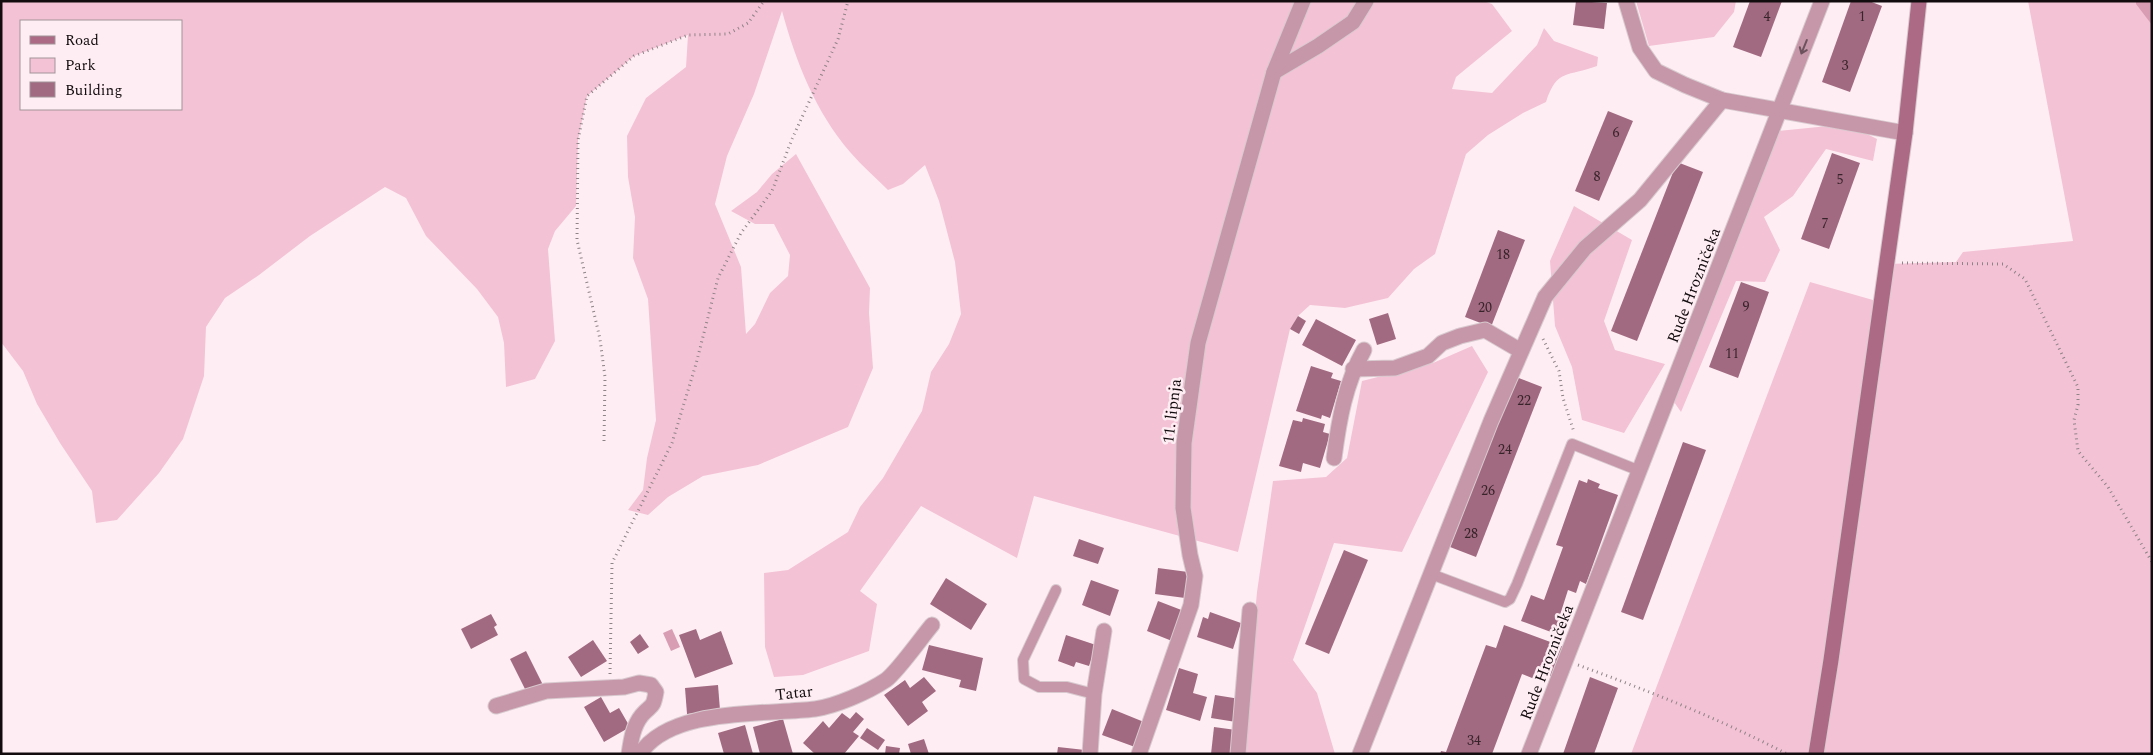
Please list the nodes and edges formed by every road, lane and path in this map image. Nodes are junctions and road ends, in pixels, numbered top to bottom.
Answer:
1 (764, 1) edge
2 (848, 1) edge
3 (1302, 1) edge
4 (1366, 1) edge
5 (1626, 1) edge
6 (1822, 1) edge
7 (1919, 1) edge
8 (1274, 72) junction
9 (1722, 100) junction
10 (1778, 112) junction
11 (1905, 133) junction
12 (1886, 264) junction
13 (1534, 323) junction
14 (1364, 350) dead end
15 (1521, 352) junction
16 (1353, 369) junction
17 (604, 441) dead end
18 (1572, 444) junction
19 (1334, 458) dead end
20 (1640, 471) junction
21 (2152, 562) edge
22 (1431, 574) junction
23 (1056, 590) dead end
24 (1250, 610) dead end
25 (932, 625) dead end
26 (1104, 632) dead end
27 (1566, 661) junction
28 (610, 688) junction
29 (1094, 694) junction
30 (496, 706) dead end
31 (1366, 752) edge
32 (629, 754) edge
33 (640, 754) edge
34 (1090, 754) edge
35 (1139, 754) edge
36 (1238, 754) edge
37 (1529, 754) edge
38 (1787, 754) edge
39 (1816, 754) edge

1 - 17 path
2 - 28 path
3 - 8 street, 11. lipnja
4 - 8 street
5 - 9 street
6 -> 10 street, Rude Hrozničeka
7 - 11 main road
8 - 35 street, 11. lipnja
9 - 10 street
9 - 13 street
10 - 11 street
10 - 20 street, Rude Hrozničeka
11 - 12 main road
12 - 21 path
12 - 39 main road
13 - 15 street
13 - 18 path
14 - 16 street
15 - 16 street
15 - 22 street
16 - 19 street
18 - 20 lane
18 - 22 lane
20 - 27 street, Rude Hrozničeka
22 - 31 street
23 - 29 lane
24 - 36 street
25 - 33 street, Tatar
26 - 29 street
27 - 37 street, Rude Hrozničeka
27 - 38 path
28 - 30 street
28 - 32 street
29 - 34 street

